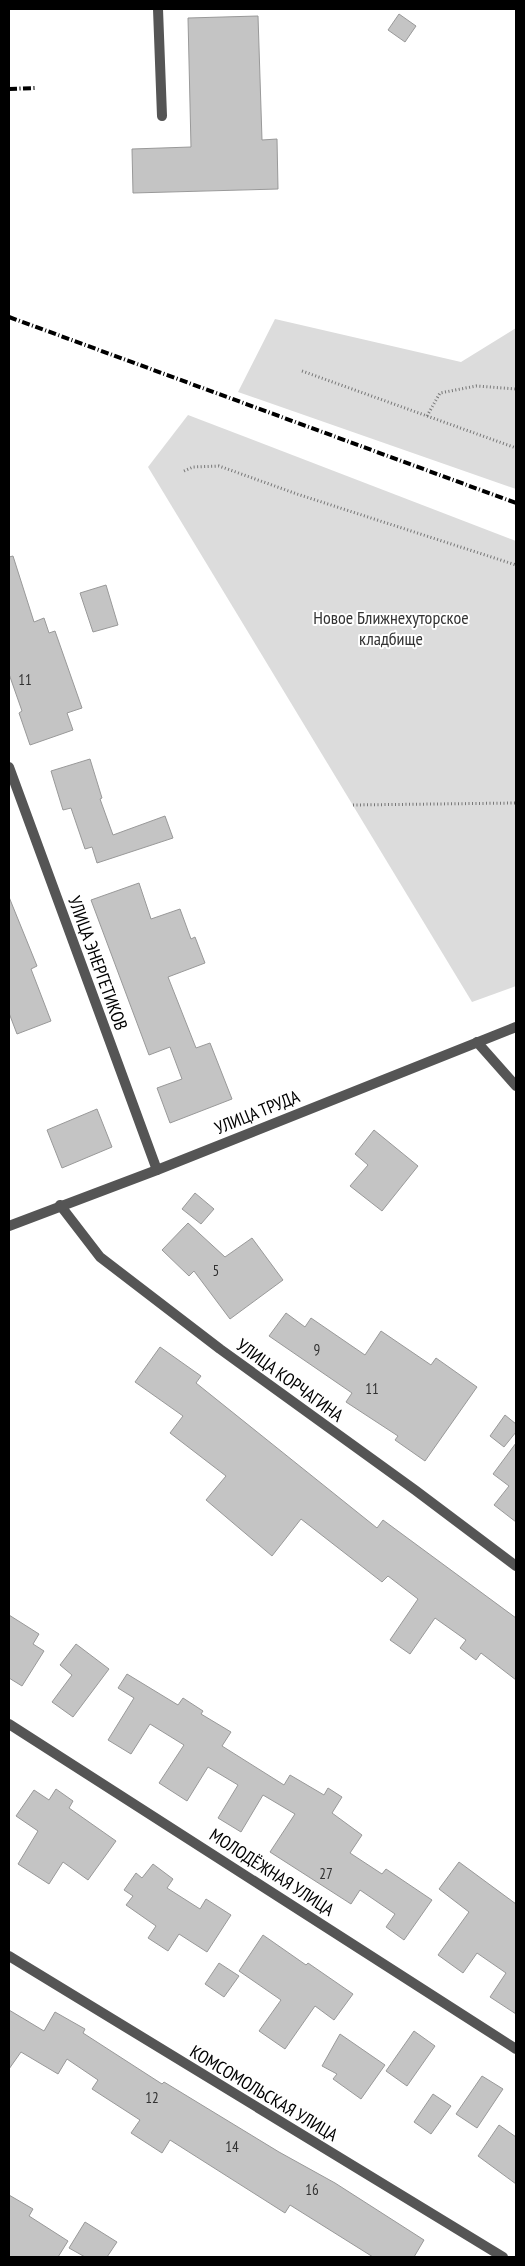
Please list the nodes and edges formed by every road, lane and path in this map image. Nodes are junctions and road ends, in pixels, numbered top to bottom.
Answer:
1 (158, 9) edge
2 (162, 116) dead end
3 (302, 371) dead end
4 (516, 389) edge
5 (428, 416) junction
6 (516, 448) edge
7 (184, 471) dead end
8 (516, 564) edge
9 (9, 767) edge
10 (516, 804) edge
11 (352, 805) dead end
12 (516, 1027) edge
13 (477, 1042) junction
14 (516, 1086) edge
15 (157, 1170) junction
16 (60, 1205) junction
17 (9, 1226) edge
18 (516, 1566) edge
19 (9, 1724) edge
20 (9, 1956) edge
21 (516, 2049) edge
22 (503, 2257) edge

1 - 2 street
3 - 5 path
4 - 5 path
5 - 6 path
7 - 8 path
9 - 15 street, УЛИЦА ЭНЕРГЕТИКОВ
10 - 11 path
12 - 13 street, УЛИЦА ТРУДА
13 - 14 street
13 - 15 street, УЛИЦА ТРУДА
15 - 16 street, УЛИЦА ТРУДА
16 - 17 street, УЛИЦА ТРУДА
16 - 18 street, УЛИЦА КОРЧАГИНА
19 - 21 street, МОЛОДЁЖНАЯ УЛИЦА
20 - 22 street, КОМСОМОЛЬСКАЯ УЛИЦА

